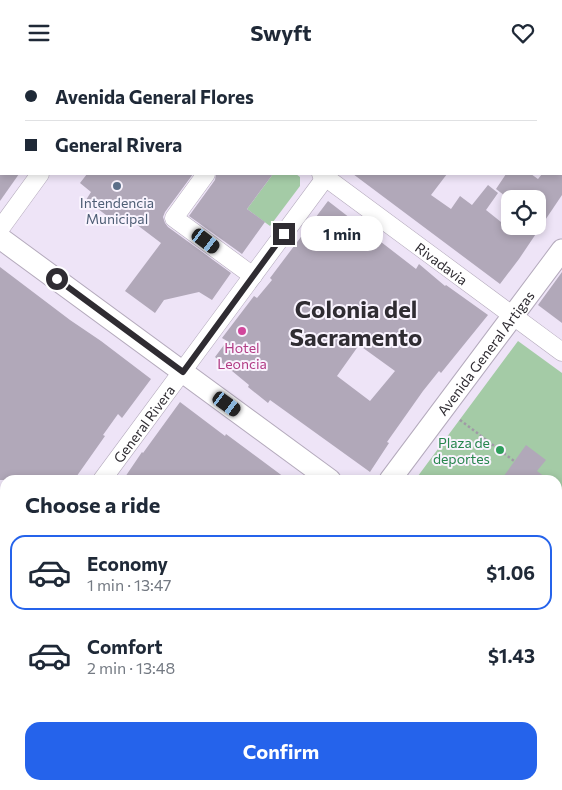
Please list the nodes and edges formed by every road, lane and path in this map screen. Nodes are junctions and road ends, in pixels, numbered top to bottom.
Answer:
1 (39, 175) edge
2 (205, 175) edge
3 (325, 175) edge
4 (0, 229) edge
5 (0, 238) edge
6 (562, 250) edge
7 (253, 276) junction
8 (513, 316) junction
9 (562, 352) edge
10 (183, 372) junction
11 (460, 420) dead end
12 (514, 461) dead end
13 (106, 475) edge
14 (323, 475) edge
15 (394, 475) edge

1 - 4 street
2 - 7 street
3 - 7 street, General Rivera
3 - 8 street, Rivadavia
5 - 10 street
6 - 8 street, Avenida General Artigas
7 - 10 street, General Rivera
8 - 9 street, Rivadavia
8 - 15 street, Avenida General Artigas
10 - 13 street, General Rivera
10 - 14 street
11 - 12 path

